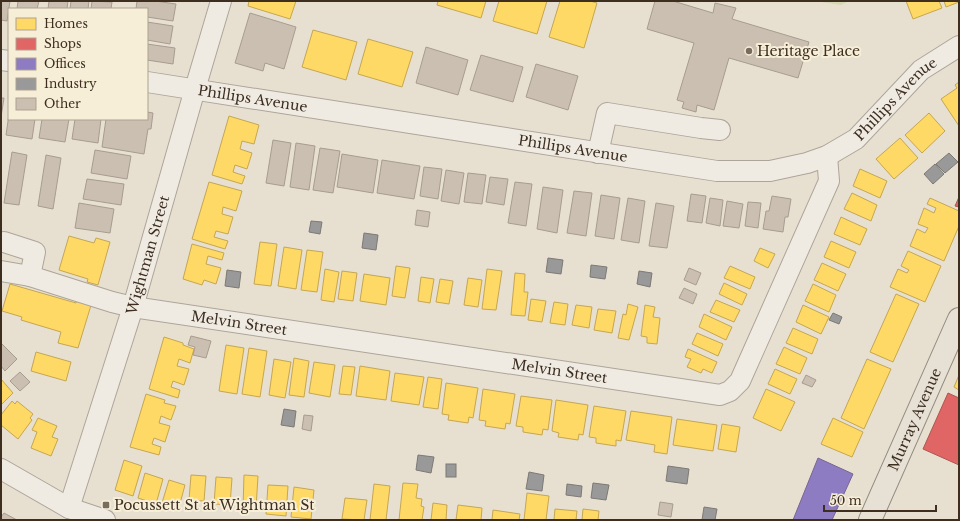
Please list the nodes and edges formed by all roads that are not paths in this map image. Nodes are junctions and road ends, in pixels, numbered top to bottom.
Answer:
1 (222, 1) edge
2 (959, 46) edge
3 (148, 82) edge
4 (195, 89) junction
5 (720, 130) dead end
6 (598, 152) junction
7 (827, 156) junction
8 (4, 242) dead end
9 (1, 271) edge
10 (30, 276) junction
11 (133, 307) junction
12 (959, 319) edge
13 (1, 469) edge
14 (69, 508) junction
15 (105, 520) edge
16 (870, 520) edge

1 - 4 street, Wightman Street
2 - 7 street, Phillips Avenue
3 - 4 street, Phillips Avenue
4 - 6 street, Phillips Avenue
4 - 11 street, Wightman Street
5 - 6 street
6 - 7 street, Phillips Avenue
7 - 11 street, Melvin Street
8 - 10 street
9 - 10 street, Melvin Street
10 - 11 street, Melvin Street
11 - 14 street, Wightman Street
12 - 16 main road, Murray Avenue
13 - 14 street
14 - 15 street

